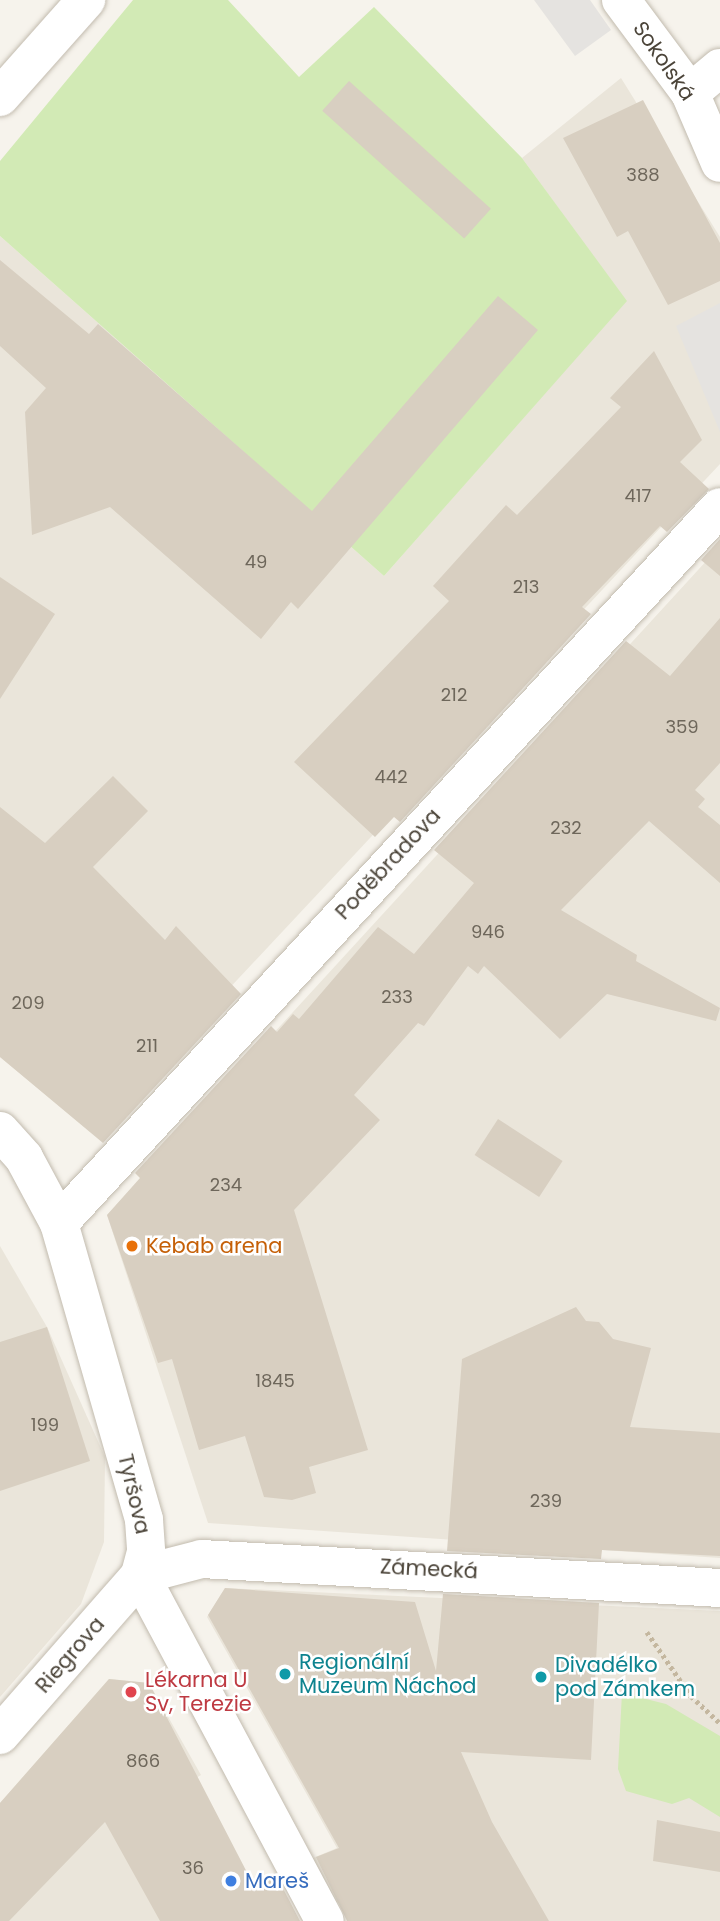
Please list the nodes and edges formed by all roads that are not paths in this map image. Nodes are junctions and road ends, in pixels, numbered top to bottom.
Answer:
1 (86, 0) edge
2 (621, 0) edge
3 (720, 68) edge
4 (690, 93) junction
5 (0, 97) edge
6 (720, 163) edge
7 (720, 507) edge
8 (0, 1131) edge
9 (59, 1223) junction
10 (140, 1575) junction
11 (720, 1588) edge
12 (0, 1735) edge
13 (325, 1921) edge

1 - 5 street
2 - 4 street, Sokolská
3 - 4 street
4 - 6 street, Sokolská
7 - 9 street, Poděbradova
8 - 9 street, Tyršova
9 - 10 street, Tyršova
10 - 11 street, Zámecká
10 - 12 street, Riegrova
10 - 13 street

